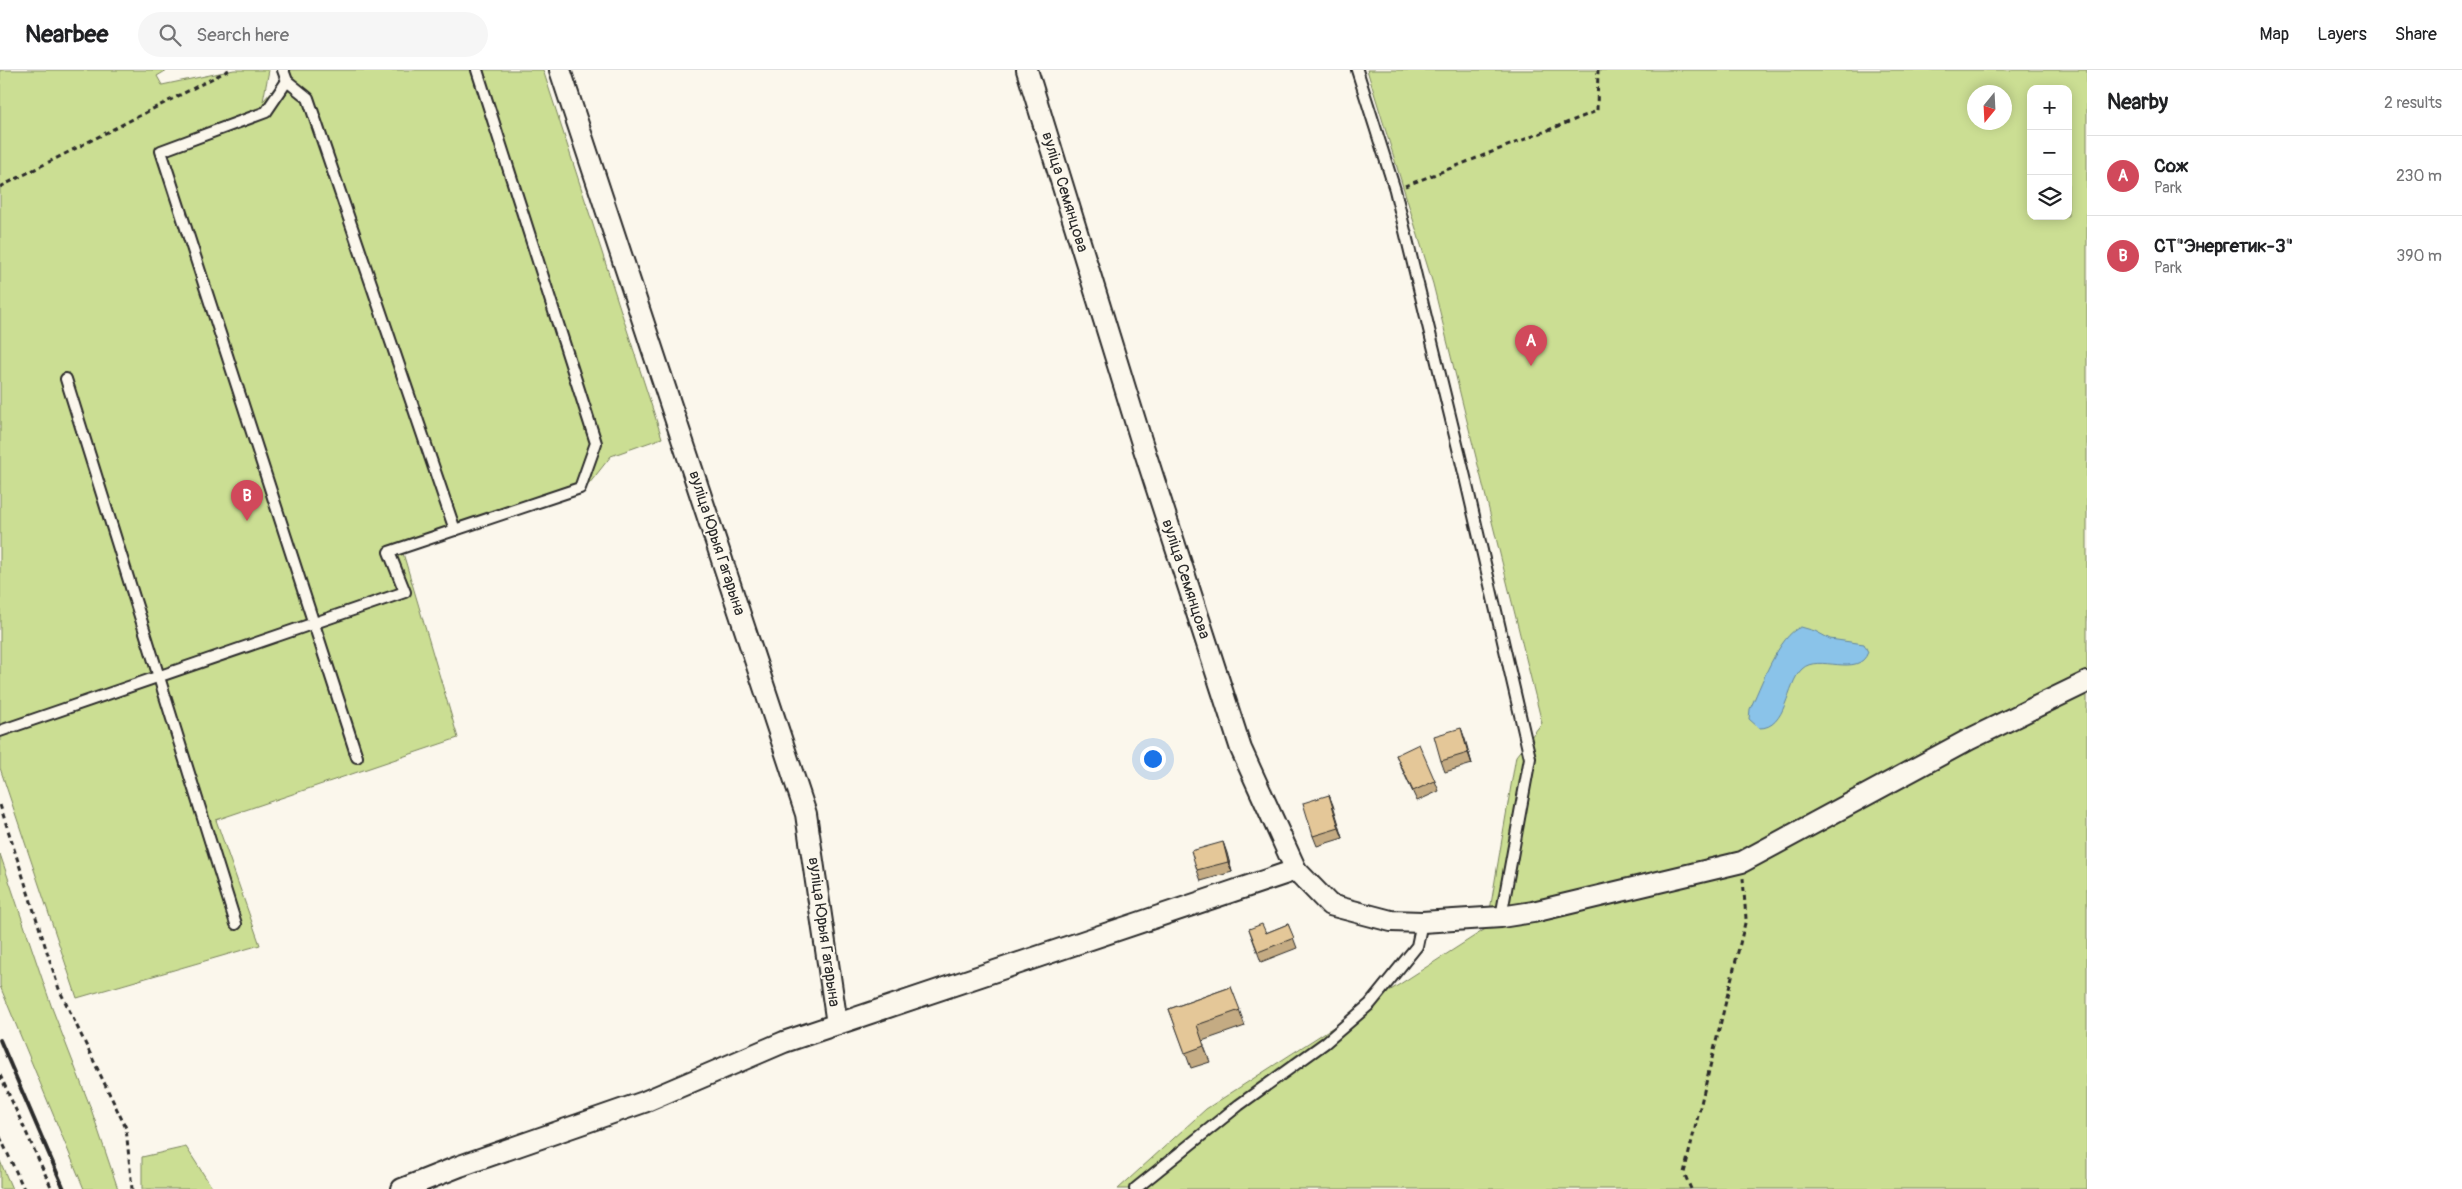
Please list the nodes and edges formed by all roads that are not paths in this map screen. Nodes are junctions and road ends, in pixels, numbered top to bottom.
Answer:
1 (283, 70) edge
2 (477, 70) edge
3 (560, 70) edge
4 (1027, 70) edge
5 (1357, 70) edge
6 (286, 81) junction
7 (66, 379) dead end
8 (455, 530) junction
9 (313, 623) junction
10 (158, 677) junction
11 (2087, 682) edge
12 (0, 731) edge
13 (358, 757) dead end
14 (1296, 870) junction
15 (1501, 917) junction
16 (1422, 922) junction
17 (236, 924) dead end
18 (838, 1024) junction
19 (402, 1189) edge
20 (1135, 1189) edge

1 - 6 lane
2 - 8 lane
3 - 18 street, вуліца Юрыя Гагарына
4 - 14 street, вуліца Семянцова
5 - 15 lane
6 - 8 lane
6 - 9 lane
7 - 10 lane
8 - 9 lane
9 - 10 lane
9 - 13 lane
10 - 12 lane
10 - 17 lane
11 - 15 street, вуліца Семянцова
14 - 16 street, вуліца Семянцова
14 - 18 street, вуліца Юрыя Гагарына
15 - 16 street, вуліца Семянцова
16 - 20 lane
18 - 19 street, вуліца Юрыя Гагарына

